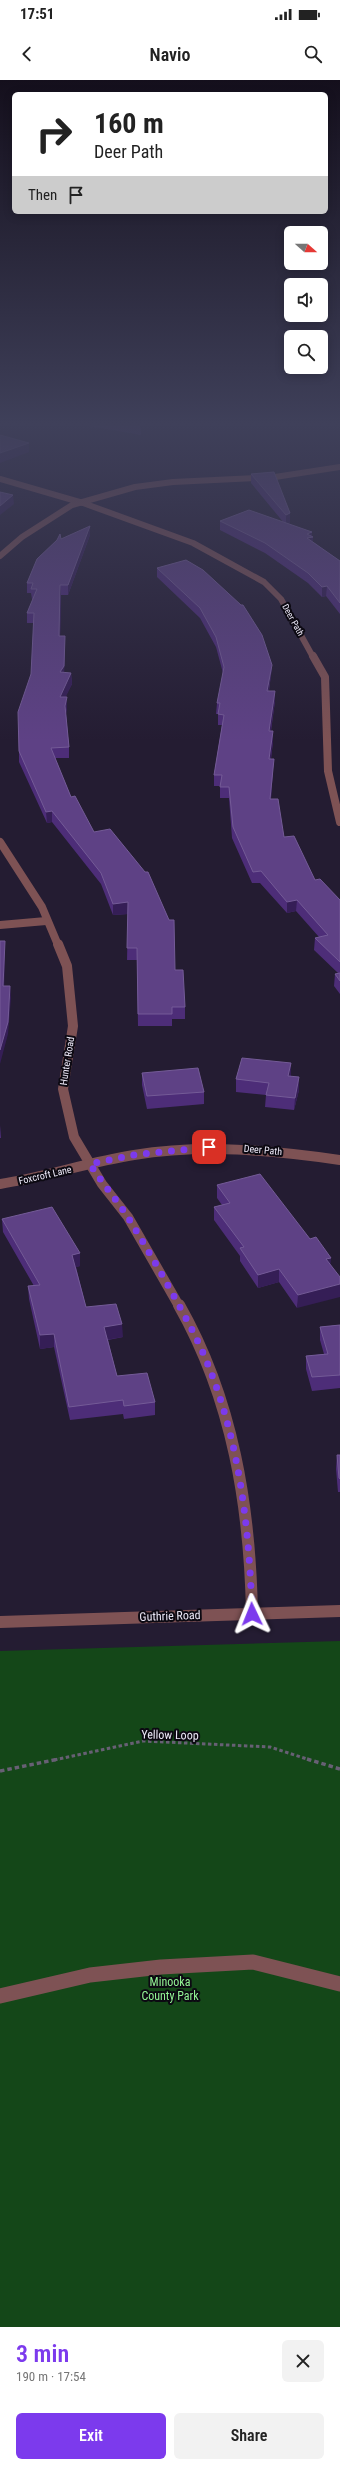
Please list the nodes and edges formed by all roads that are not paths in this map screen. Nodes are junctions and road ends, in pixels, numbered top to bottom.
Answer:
1 (32, 531) edge
2 (160, 531) edge
3 (0, 556) edge
4 (340, 822) edge
5 (0, 842) edge
6 (46, 921) junction
7 (0, 925) edge
8 (340, 1160) edge
9 (90, 1164) junction
10 (0, 1184) edge
11 (340, 1611) edge
12 (252, 1614) junction
13 (0, 1622) edge
14 (340, 1984) edge
15 (0, 1996) edge

1 - 3 street
2 - 4 street, Deer Path
5 - 6 street, Hunter Road
6 - 7 street
6 - 9 street, Hunter Road
8 - 9 street, Deer Path
9 - 10 street, Foxcroft Lane
9 - 12 street, Hunter Road
11 - 12 street, Guthrie Road
12 - 13 street, Guthrie Road
14 - 15 street

